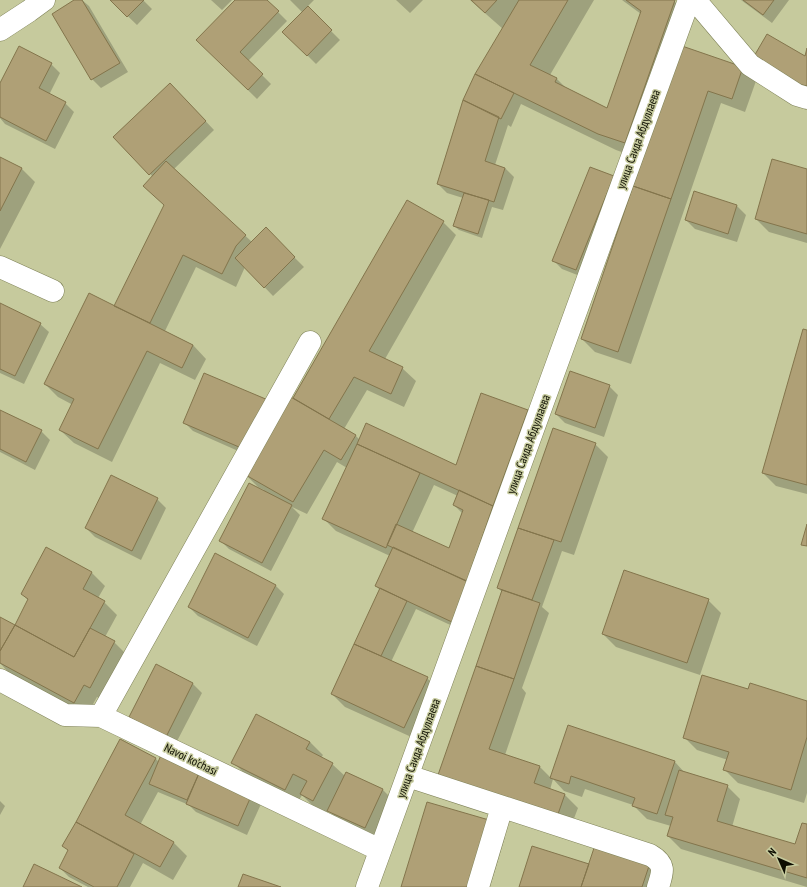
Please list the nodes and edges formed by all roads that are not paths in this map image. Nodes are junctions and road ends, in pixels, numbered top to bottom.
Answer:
1 (44, 0) edge
2 (689, 0) edge
3 (695, 0) edge
4 (0, 30) edge
5 (807, 98) edge
6 (0, 267) edge
7 (53, 290) dead end
8 (310, 342) dead end
9 (0, 680) edge
10 (101, 716) junction
11 (408, 776) junction
12 (502, 807) junction
13 (380, 850) junction
14 (367, 887) edge
15 (478, 887) edge
16 (658, 887) edge

1 - 4 street
2 - 11 street, улица Саида Абдуллаева
3 - 5 street
6 - 7 street
8 - 10 street
9 - 10 street, Navoi ko'chasi
10 - 13 street, Navoi ko'chasi
11 - 12 street
11 - 13 street, улица Саида Абдуллаева
12 - 15 street
12 - 16 street
13 - 14 street, улица Саида Абдуллаева

